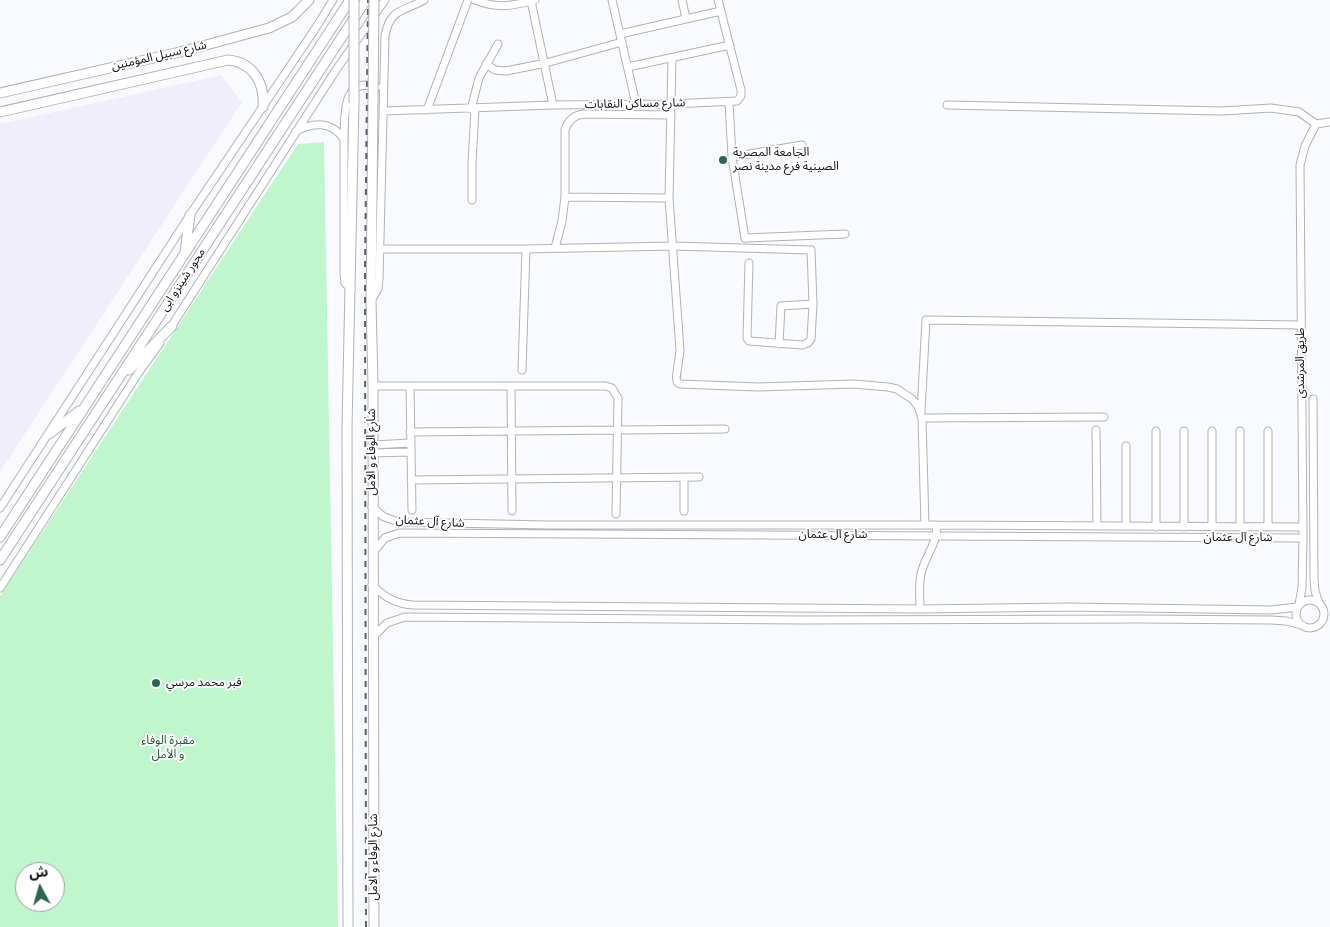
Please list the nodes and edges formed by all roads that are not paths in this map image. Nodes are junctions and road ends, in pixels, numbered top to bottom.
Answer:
1 (309, 0) edge
2 (333, 0) edge
3 (350, 0) edge
4 (354, 0) edge
5 (366, 0) edge
6 (374, 0) edge
7 (386, 0) edge
8 (424, 0) edge
9 (468, 0) edge
10 (476, 0) edge
11 (533, 0) edge
12 (612, 0) edge
13 (682, 0) edge
14 (718, 0) edge
15 (721, 11) junction
16 (686, 18) junction
17 (621, 38) junction
18 (498, 44) dead end
19 (730, 45) junction
20 (180, 52) junction
21 (672, 58) junction
22 (546, 63) junction
23 (486, 64) junction
24 (628, 67) junction
25 (184, 70) junction
26 (383, 92) junction
27 (0, 93) edge
28 (729, 102) junction
29 (636, 104) junction
30 (671, 104) junction
31 (553, 105) junction
32 (948, 105) dead end
33 (263, 107) junction
34 (473, 109) junction
35 (427, 110) junction
36 (383, 111) junction
37 (0, 112) edge
38 (671, 115) junction
39 (1330, 122) edge
40 (1316, 124) junction
41 (296, 132) junction
42 (344, 139) junction
43 (802, 145) dead end
44 (732, 156) junction
45 (565, 197) junction
46 (669, 198) junction
47 (472, 200) dead end
48 (190, 215) junction
49 (845, 234) dead end
50 (812, 236) junction
51 (673, 246) junction
52 (555, 248) junction
53 (381, 249) junction
54 (526, 249) junction
55 (811, 250) junction
56 (184, 257) junction
57 (748, 262) dead end
58 (351, 289) junction
59 (371, 300) junction
60 (813, 304) junction
61 (1301, 325) junction
62 (172, 326) junction
63 (779, 344) junction
64 (522, 370) dead end
65 (115, 384) junction
66 (373, 386) junction
67 (410, 386) junction
68 (511, 386) junction
69 (1313, 399) dead end
70 (86, 406) junction
71 (921, 417) junction
72 (1104, 417) dead end
73 (616, 429) junction
74 (725, 429) dead end
75 (1096, 430) dead end
76 (1156, 430) dead end
77 (511, 431) junction
78 (1184, 431) dead end
79 (1212, 431) dead end
80 (1240, 431) dead end
81 (1268, 431) dead end
82 (410, 432) junction
83 (49, 434) junction
84 (410, 443) junction
85 (394, 444) junction
86 (1126, 446) dead end
87 (372, 449) junction
88 (395, 452) junction
89 (410, 452) junction
90 (684, 477) junction
91 (699, 477) dead end
92 (512, 479) junction
93 (616, 479) junction
94 (411, 480) junction
95 (372, 507) junction
96 (0, 508) edge
97 (412, 510) dead end
98 (512, 511) dead end
99 (684, 511) dead end
100 (616, 514) dead end
101 (394, 521) junction
102 (925, 525) junction
103 (937, 525) junction
104 (1097, 526) junction
105 (1126, 526) junction
106 (1156, 526) junction
107 (1184, 527) junction
108 (1212, 527) junction
109 (1240, 527) junction
110 (1268, 527) junction
111 (1281, 527) junction
112 (1302, 527) junction
113 (394, 534) junction
114 (937, 536) junction
115 (0, 537) edge
116 (1280, 538) junction
117 (1303, 538) junction
118 (372, 554) junction
119 (0, 560) edge
120 (372, 585) junction
121 (0, 588) edge
122 (1320, 603) junction
123 (1298, 606) junction
124 (803, 608) junction
125 (920, 609) junction
126 (397, 610) junction
127 (802, 620) junction
128 (1302, 625) junction
129 (373, 637) junction
130 (348, 927) edge
131 (374, 927) edge

1 - 20 main road, شارع سبيل المؤمنين
2 - 33 street
3 - 56 main road, محور شينزو ابى
4 - 58 main road, bridge
5 - 65 main road, محور شينزو ابى
6 - 59 main road, bridge
7 - 41 street
8 - 26 street, شارع الوفاء و الامل
9 - 35 street
10 - 11 street
11 - 22 street
12 - 17 street
13 - 16 street
14 - 15 street
15 - 16 street
15 - 19 street
16 - 17 street
17 - 22 street
17 - 24 street
18 - 23 street
19 - 21 street
19 - 28 street
20 - 25 main road
20 - 27 main road, شارع سبيل المؤمنين
21 - 24 street
21 - 30 street
22 - 23 street
22 - 31 street
23 - 34 street
24 - 29 street
25 - 33 main road, شارع سبيل المؤمنين
25 - 37 main road, شارع سبيل المؤمنين
26 - 36 street, شارع الوفاء و الامل
26 - 42 street, شارع الوفاء و الامل
28 - 30 street, شارع مساكن النقابات
28 - 44 street
29 - 30 street, شارع مساكن النقابات
29 - 31 street, شارع مساكن النقابات
30 - 38 street
31 - 34 street, شارع مساكن النقابات
32 - 40 street
33 - 48 street
34 - 35 street, شارع مساكن النقابات
34 - 47 street
35 - 36 street, شارع مساكن النقابات
36 - 53 street, شارع الوفاء و الامل
38 - 45 street
38 - 46 street
39 - 40 street
40 - 61 street, طريق المرشدى
41 - 42 street
41 - 62 street
42 - 58 street, شارع الوفاء و الامل
43 - 44 street
44 - 50 street
45 - 46 street
45 - 52 street
46 - 51 street
48 - 56 main road
48 - 83 street
49 - 50 street
50 - 55 street
51 - 52 street
51 - 55 street
51 - 71 street
52 - 54 street
53 - 54 street
53 - 59 street, شارع الوفاء و الامل
54 - 64 street
55 - 60 street
56 - 70 main road, محور شينزو ابى
57 - 63 street
58 - 130 main road, شارع الوفاء و الامل
59 - 66 main road, شارع الوفاء و الامل
60 - 63 street
60 - 63 street
61 - 71 street
61 - 112 street, طريق المرشدى
62 - 65 main road
62 - 121 street
65 - 119 main road, محور شينزو ابى
66 - 67 street
66 - 87 main road, شارع الوفاء و الامل
67 - 68 street
67 - 82 street
68 - 73 street
68 - 77 street
69 - 122 street, طريق المرشدى
70 - 83 main road
70 - 115 main road, محور شينزو ابى
71 - 72 street
71 - 102 street
73 - 74 street
73 - 77 street
73 - 93 street
75 - 104 street
76 - 106 street
77 - 82 street
77 - 92 street
78 - 107 street
79 - 108 street
80 - 109 street
81 - 110 street
82 - 84 street
83 - 96 street
84 - 85 street
84 - 89 street
85 - 87 street
85 - 88 street
86 - 105 street
87 - 88 street
87 - 95 main road, شارع الوفاء و الامل
88 - 89 street
89 - 94 street
90 - 91 street
90 - 93 street
90 - 99 street
92 - 93 street
92 - 94 street
92 - 98 street
93 - 100 street
94 - 97 street
95 - 101 street, شارع آل عثمان
95 - 118 main road, شارع الوفاء و الامل
101 - 102 street, شارع آل عثمان
101 - 113 street
102 - 103 street, شارع آل عثمان
103 - 104 street, شارع آل عثمان
103 - 114 street
104 - 105 street, شارع آل عثمان
105 - 106 street, شارع آل عثمان
106 - 107 street, شارع آل عثمان
107 - 108 street, شارع آل عثمان
108 - 109 street, شارع آل عثمان
109 - 110 street, شارع آل عثمان
110 - 111 street, شارع آل عثمان
111 - 112 street, شارع آل عثمان
111 - 116 street
112 - 117 street, طريق المرشدى
113 - 114 street, شارع آل عثمان
113 - 118 street, شارع آل عثمان
114 - 116 street, شارع آل عثمان
114 - 125 street
116 - 117 street, شارع آل عثمان
117 - 123 street, طريق المرشدى
118 - 120 main road, شارع الوفاء و الامل
120 - 126 street
120 - 129 main road, شارع الوفاء و الامل
122 - 123 street
122 - 128 street
123 - 125 street
123 - 128 street
124 - 125 street
124 - 126 street
124 - 127 street
126 - 127 street
126 - 129 street
127 - 128 street
129 - 131 main road, شارع الوفاء و الامل

